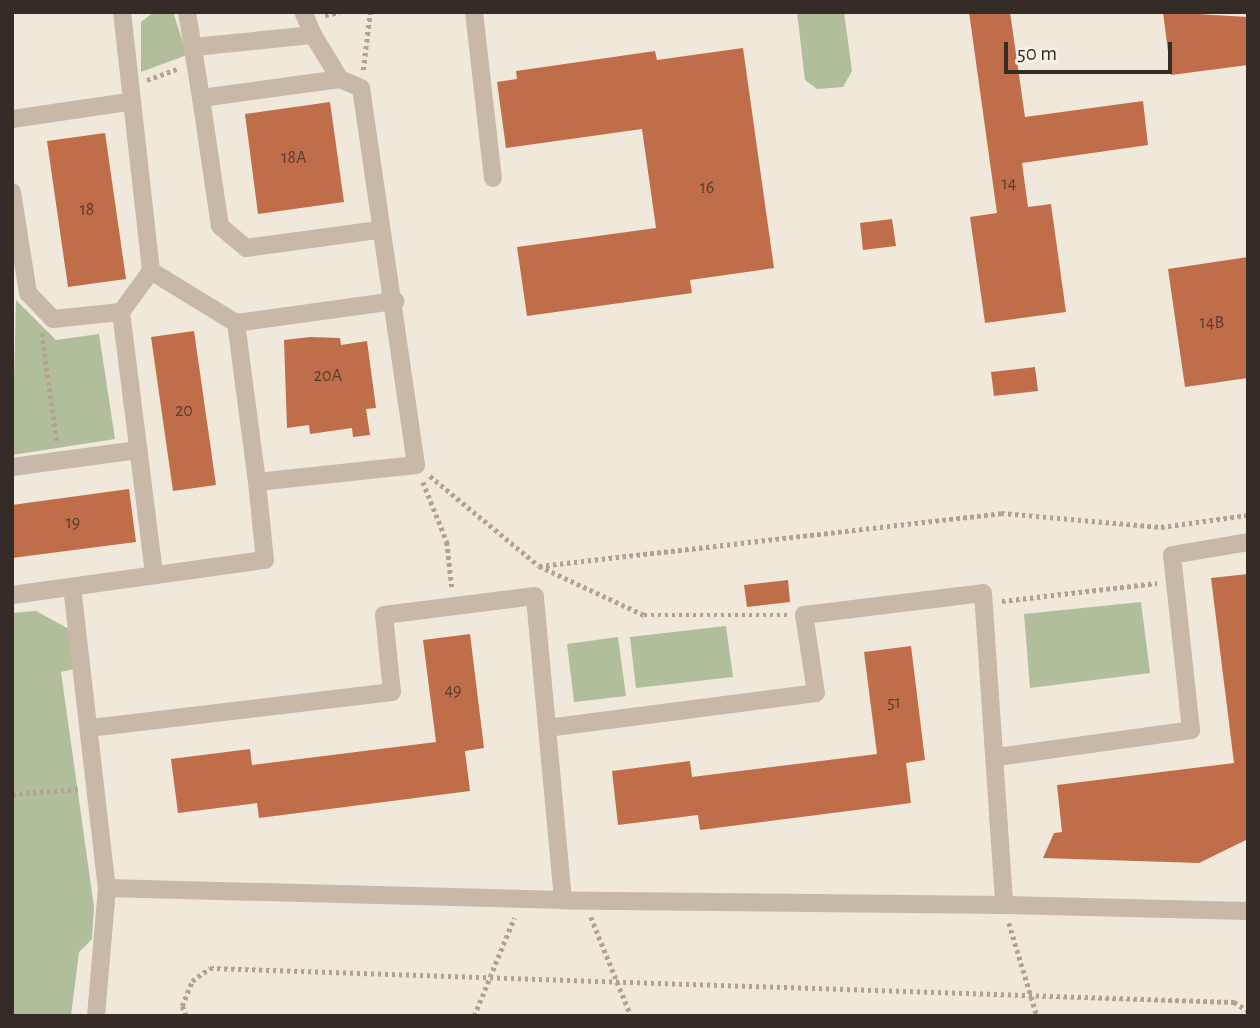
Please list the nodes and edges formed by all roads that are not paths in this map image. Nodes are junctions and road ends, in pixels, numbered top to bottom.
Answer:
1 (122, 12) edge
2 (187, 12) edge
3 (303, 12) edge
4 (474, 12) edge
5 (313, 35) junction
6 (194, 55) junction
7 (340, 79) junction
8 (128, 94) junction
9 (201, 98) junction
10 (12, 119) edge
11 (494, 177) dead end
12 (12, 192) edge
13 (377, 229) junction
14 (151, 271) junction
15 (395, 301) junction
16 (121, 312) junction
17 (236, 323) junction
18 (138, 450) junction
19 (12, 467) edge
20 (257, 482) junction
21 (1248, 542) edge
22 (154, 575) junction
23 (72, 587) junction
24 (12, 595) edge
25 (89, 728) junction
26 (547, 728) junction
27 (997, 757) junction
28 (107, 888) junction
29 (563, 900) junction
30 (1004, 905) junction
31 (1248, 911) edge
32 (96, 1016) edge

1 - 8 lane
2 - 6 lane
3 - 5 lane
4 - 11 lane
5 - 6 lane
5 - 7 lane
6 - 9 lane
7 - 9 lane
7 - 13 lane
8 - 10 lane
8 - 14 lane
9 - 13 lane
12 - 16 lane
13 - 15 lane
14 - 16 lane
14 - 17 lane
15 - 17 lane
15 - 20 lane
16 - 18 lane
17 - 20 lane
18 - 19 lane
18 - 22 lane
20 - 22 lane
21 - 27 lane
22 - 23 lane
23 - 24 lane
23 - 25 lane
25 - 26 lane
25 - 28 lane
26 - 27 lane
26 - 29 lane
27 - 30 lane
28 - 29 lane
28 - 32 lane
29 - 30 lane
30 - 31 lane

